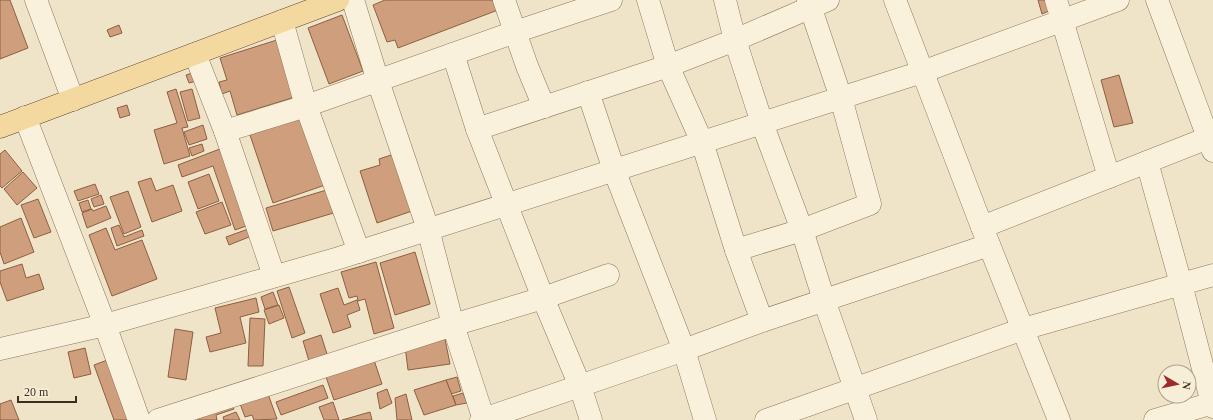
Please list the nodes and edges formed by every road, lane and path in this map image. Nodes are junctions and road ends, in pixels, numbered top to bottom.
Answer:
1 (36, 0) edge
2 (353, 0) edge
3 (504, 0) edge
4 (611, 0) edge
5 (648, 0) edge
6 (725, 0) edge
7 (895, 0) edge
8 (1056, 0) edge
9 (1118, 0) edge
10 (1158, 0) edge
11 (326, 2) edge
12 (815, 2) edge
13 (1062, 20) junction
14 (282, 21) junction
15 (515, 32) junction
16 (736, 40) junction
17 (195, 54) junction
18 (453, 54) junction
19 (668, 66) junction
20 (922, 72) junction
21 (378, 81) junction
22 (588, 92) junction
23 (841, 98) junction
24 (73, 100) junction
25 (306, 106) junction
26 (544, 107) junction
27 (25, 117) junction
28 (762, 123) junction
29 (0, 127) edge
30 (478, 129) junction
31 (225, 131) junction
32 (702, 142) junction
33 (1211, 142) edge
34 (1147, 162) junction
35 (614, 170) junction
36 (1109, 177) junction
37 (506, 204) junction
38 (428, 229) junction
39 (802, 230) junction
40 (986, 236) junction
41 (736, 250) junction
42 (358, 252) junction
43 (608, 275) dead end
44 (1213, 275) edge
45 (274, 276) junction
46 (1182, 284) junction
47 (543, 298) junction
48 (824, 300) junction
49 (762, 321) junction
50 (105, 325) junction
51 (453, 325) junction
52 (1023, 329) junction
53 (0, 349) edge
54 (684, 350) junction
55 (580, 386) junction
56 (855, 388) junction
57 (1213, 404) edge
58 (139, 420) edge
59 (158, 420) edge
60 (483, 420) edge
61 (591, 420) edge
62 (705, 420) edge
63 (766, 420) edge
64 (866, 420) edge
65 (1059, 420) edge
66 (1155, 420) edge

1 - 24 street
2 - 21 street
3 - 15 street
4 - 15 street
5 - 19 street
6 - 16 street
7 - 20 street
8 - 13 street
9 - 13 street
10 - 33 street
11 - 14 main road
12 - 16 street
12 - 23 street
13 - 20 street
13 - 36 street
14 - 17 main road
14 - 25 street
15 - 18 street
15 - 26 street
16 - 19 street
16 - 28 street
17 - 24 main road
17 - 31 street
18 - 21 street
18 - 30 street
19 - 22 street
19 - 32 street
20 - 23 street
20 - 40 street
21 - 25 street
21 - 38 street
22 - 26 street
22 - 35 street
23 - 28 street
23 - 39 street
24 - 27 main road
25 - 31 street
25 - 42 street
26 - 30 street
27 - 29 main road
27 - 50 street
28 - 32 street
28 - 39 street
30 - 37 street
31 - 45 street
32 - 35 street
32 - 41 street
33 - 34 street
34 - 36 street
34 - 46 street
35 - 37 street
35 - 54 street
36 - 40 street
37 - 38 street
37 - 47 street
38 - 42 street
38 - 51 street
39 - 41 street
39 - 48 street
40 - 48 street
40 - 52 street
41 - 49 street
42 - 45 street
43 - 47 street
44 - 46 street
45 - 50 street
46 - 52 street
46 - 57 street
47 - 51 street
47 - 55 street
48 - 49 street
48 - 56 street
49 - 54 street
50 - 53 street
50 - 58 street
51 - 59 street
51 - 60 street
52 - 56 street
52 - 65 street
54 - 55 street
54 - 62 street
55 - 60 street
55 - 61 street
56 - 63 street
56 - 64 street
57 - 66 street

